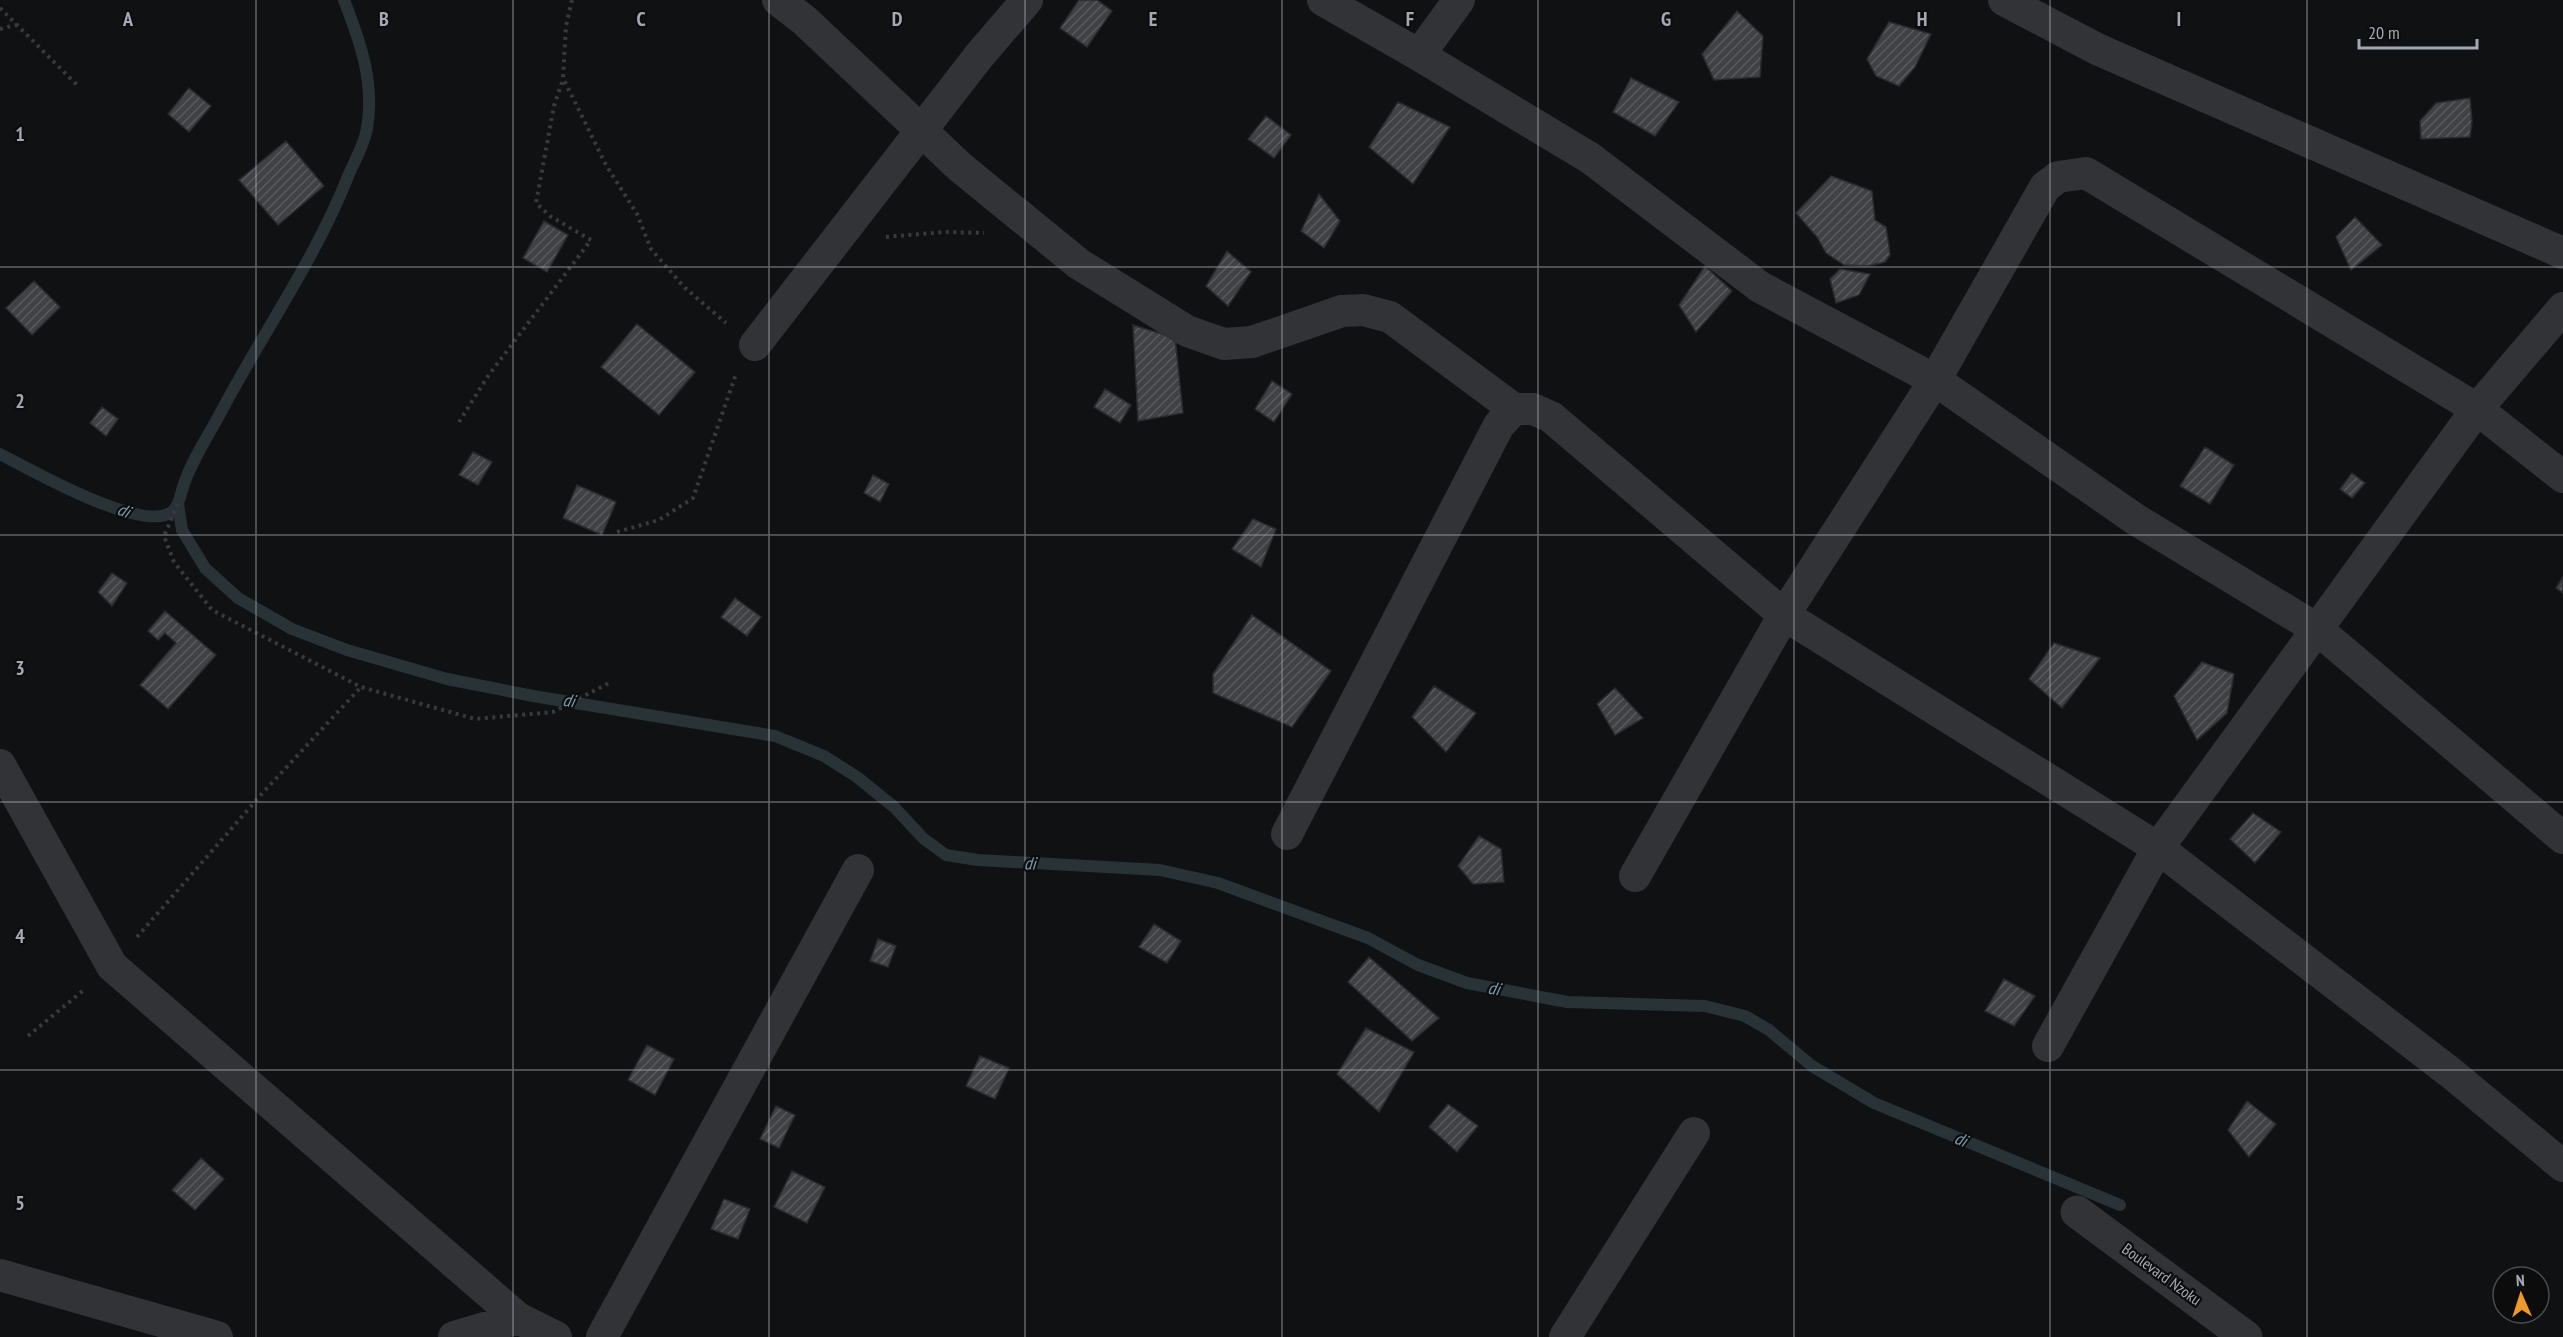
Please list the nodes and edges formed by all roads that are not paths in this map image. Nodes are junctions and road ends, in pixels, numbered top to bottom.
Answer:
1 (778, 0) edge
2 (1027, 0) edge
3 (1323, 0) edge
4 (1459, 0) edge
5 (2004, 0) edge
6 (1419, 55) junction
7 (921, 131) junction
8 (2563, 253) edge
9 (2563, 308) edge
10 (755, 345) road end
11 (1935, 380) junction
12 (1514, 409) junction
13 (2477, 409) junction
14 (2563, 477) edge
15 (1784, 615) junction
16 (2317, 630) junction
17 (0, 765) edge
18 (1287, 834) dead end
19 (2563, 838) edge
20 (2158, 848) junction
21 (858, 870) dead end
22 (1635, 876) dead end
23 (2048, 1046) dead end
24 (1694, 1132) dead end
25 (2563, 1166) edge
26 (2077, 1212) dead end
27 (0, 1275) edge
28 (518, 1318) junction
29 (217, 1337) edge
30 (454, 1337) edge
31 (556, 1337) edge
32 (602, 1337) edge
33 (1565, 1337) edge
34 (2246, 1337) edge

1 - 7 street
2 - 7 street
3 - 6 street
4 - 6 street
5 - 8 street
6 - 11 street
7 - 10 street
7 - 12 street
9 - 13 street
11 - 13 street
11 - 15 street
11 - 16 street
12 - 15 street
12 - 18 street
13 - 14 street
13 - 16 street
15 - 20 street
15 - 22 street
16 - 19 street
16 - 20 street
17 - 28 street
20 - 23 street
20 - 25 street
21 - 32 street
24 - 33 street
26 - 34 street, Boulevard Nzoku
27 - 29 street
28 - 30 street
28 - 31 street

